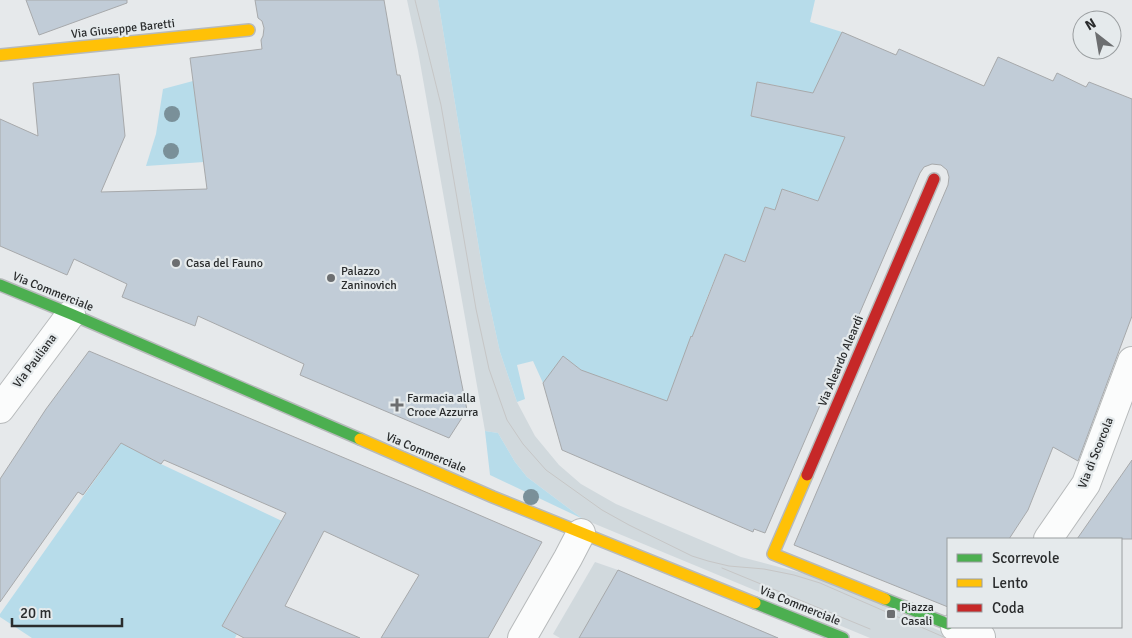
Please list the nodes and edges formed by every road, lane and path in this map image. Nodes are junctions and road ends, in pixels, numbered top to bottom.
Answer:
1 (249, 30) dead end
2 (0, 55) edge
3 (934, 179) dead end
4 (0, 285) edge
5 (70, 314) junction
6 (1132, 361) edge
7 (0, 409) edge
8 (581, 533) junction
9 (1049, 538) edge
10 (947, 624) edge
11 (960, 628) edge
12 (983, 634) edge
13 (522, 638) edge
14 (844, 638) edge

1 - 2 main road, Via Giuseppe Baretti
3 - 10 main road, Via Aleardo Aleardi
4 - 5 main road, Via Commerciale
5 - 7 street, Via Pauliana
5 - 8 main road, Via Commerciale
6 - 9 street, Via di Scorcola
8 - 13 street
8 - 14 main road, Via Commerciale
11 - 12 street

